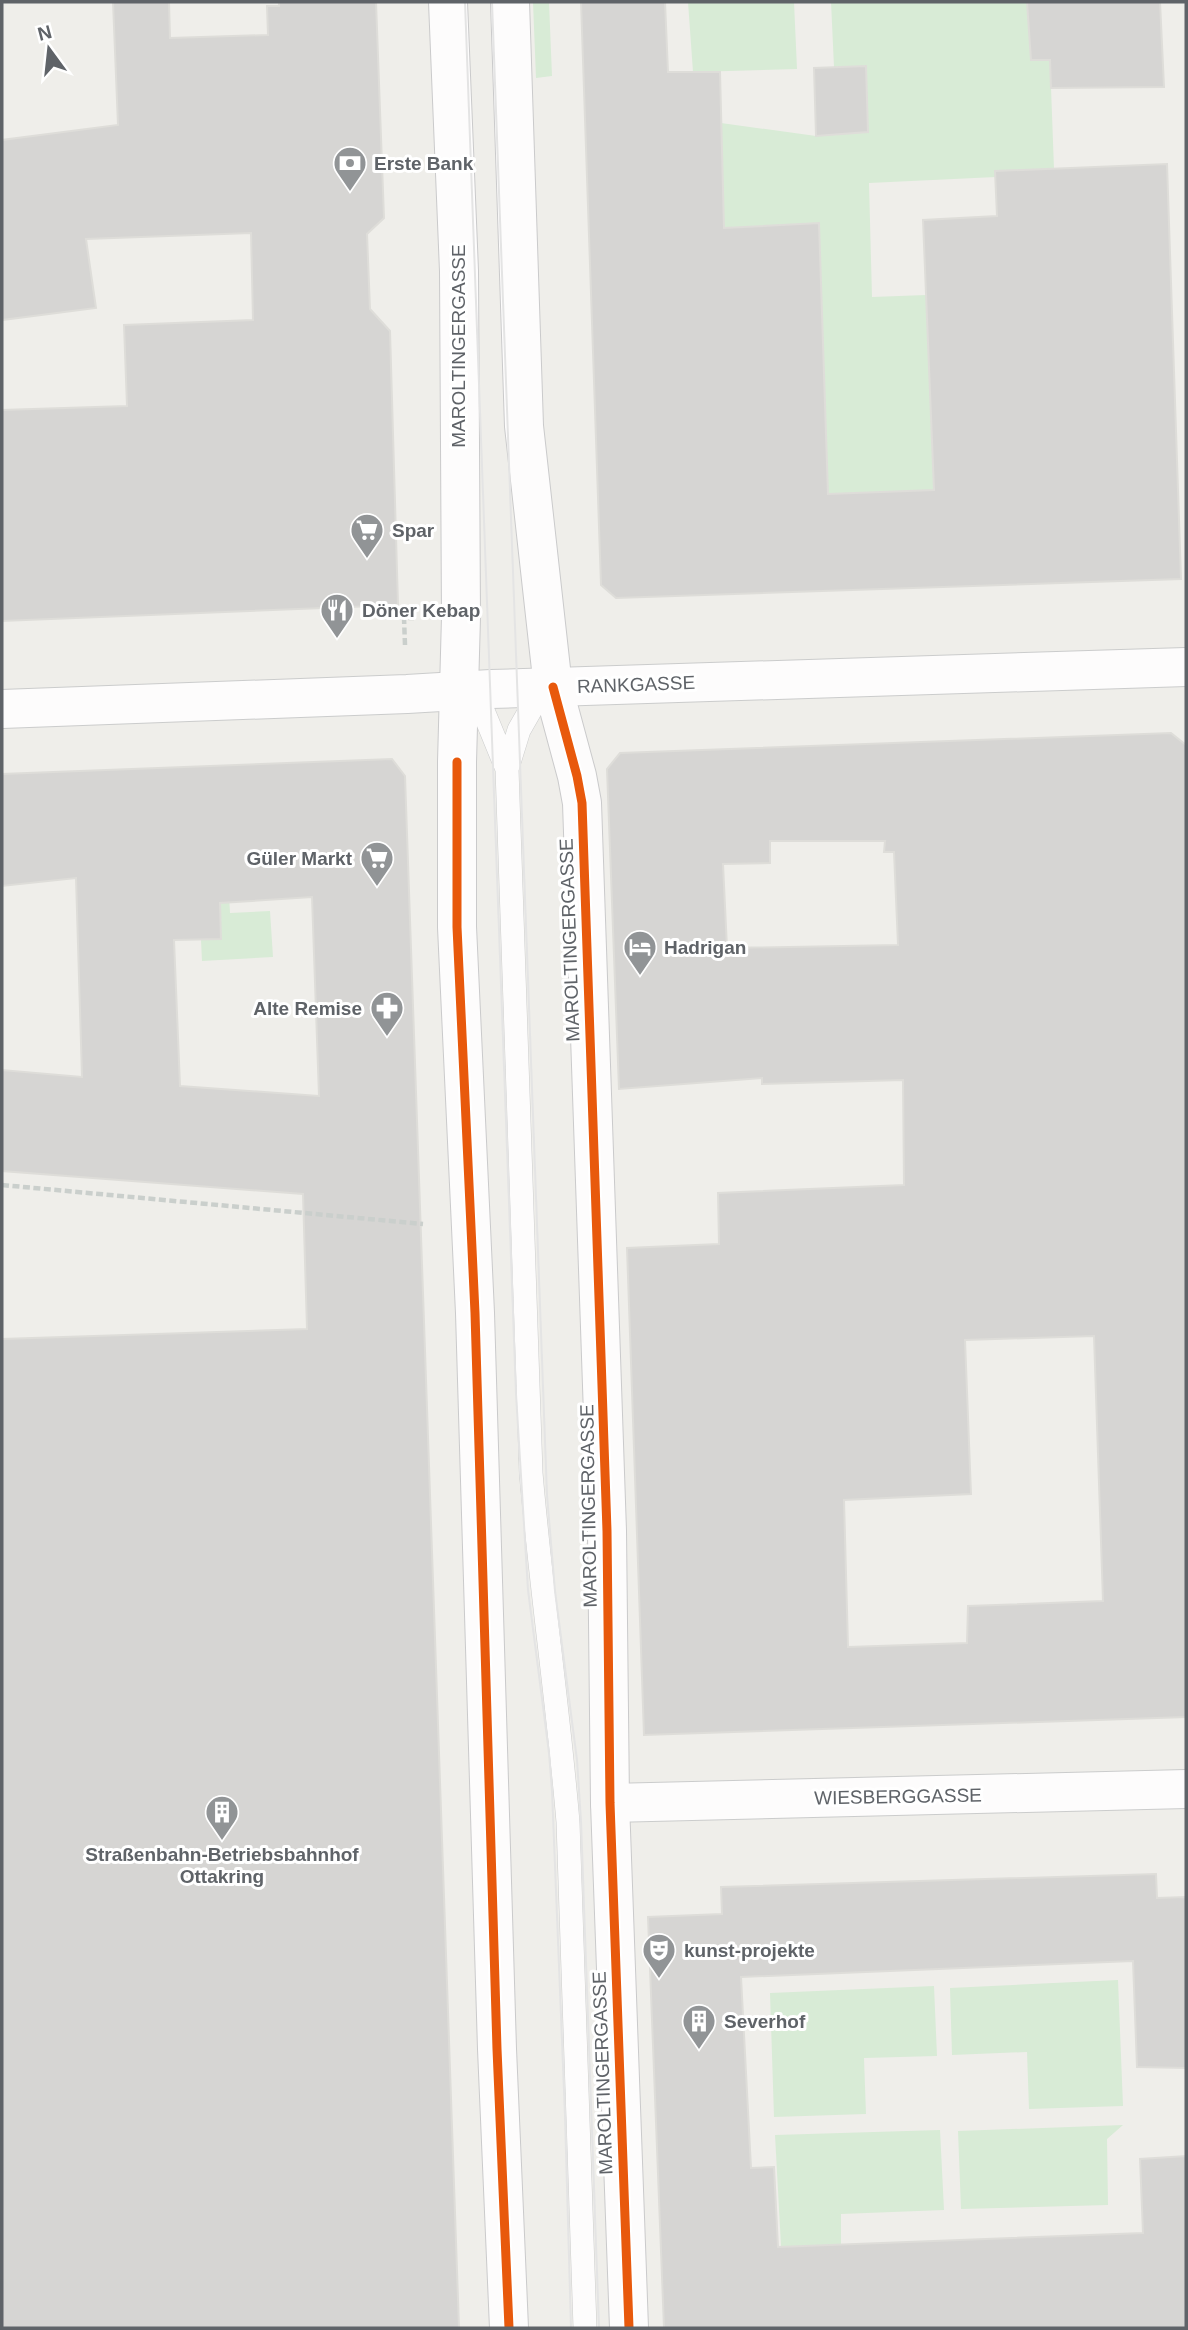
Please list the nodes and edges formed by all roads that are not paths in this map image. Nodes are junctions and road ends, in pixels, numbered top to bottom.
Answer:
1 (448, 2) edge
2 (510, 2) edge
3 (1186, 667) edge
4 (553, 687) junction
5 (460, 691) junction
6 (2, 709) edge
7 (506, 769) junction
8 (1186, 1789) edge
9 (610, 1803) junction
10 (509, 2328) edge
11 (585, 2328) edge
12 (629, 2328) edge

1 - 5 main road, MAROLTINGERGASSE
2 - 4 main road, MAROLTINGERGASSE
3 - 4 main road, RANKGASSE
4 - 5 main road, RANKGASSE
4 - 7 lane, MAROLTINGERGASSE
4 - 9 main road, MAROLTINGERGASSE
5 - 6 main road, RANKGASSE
5 - 7 lane, MAROLTINGERGASSE
5 - 10 main road, MAROLTINGERGASSE
7 - 11 lane, MAROLTINGERGASSE
8 - 9 main road, WIESBERGGASSE
9 - 12 main road, MAROLTINGERGASSE

